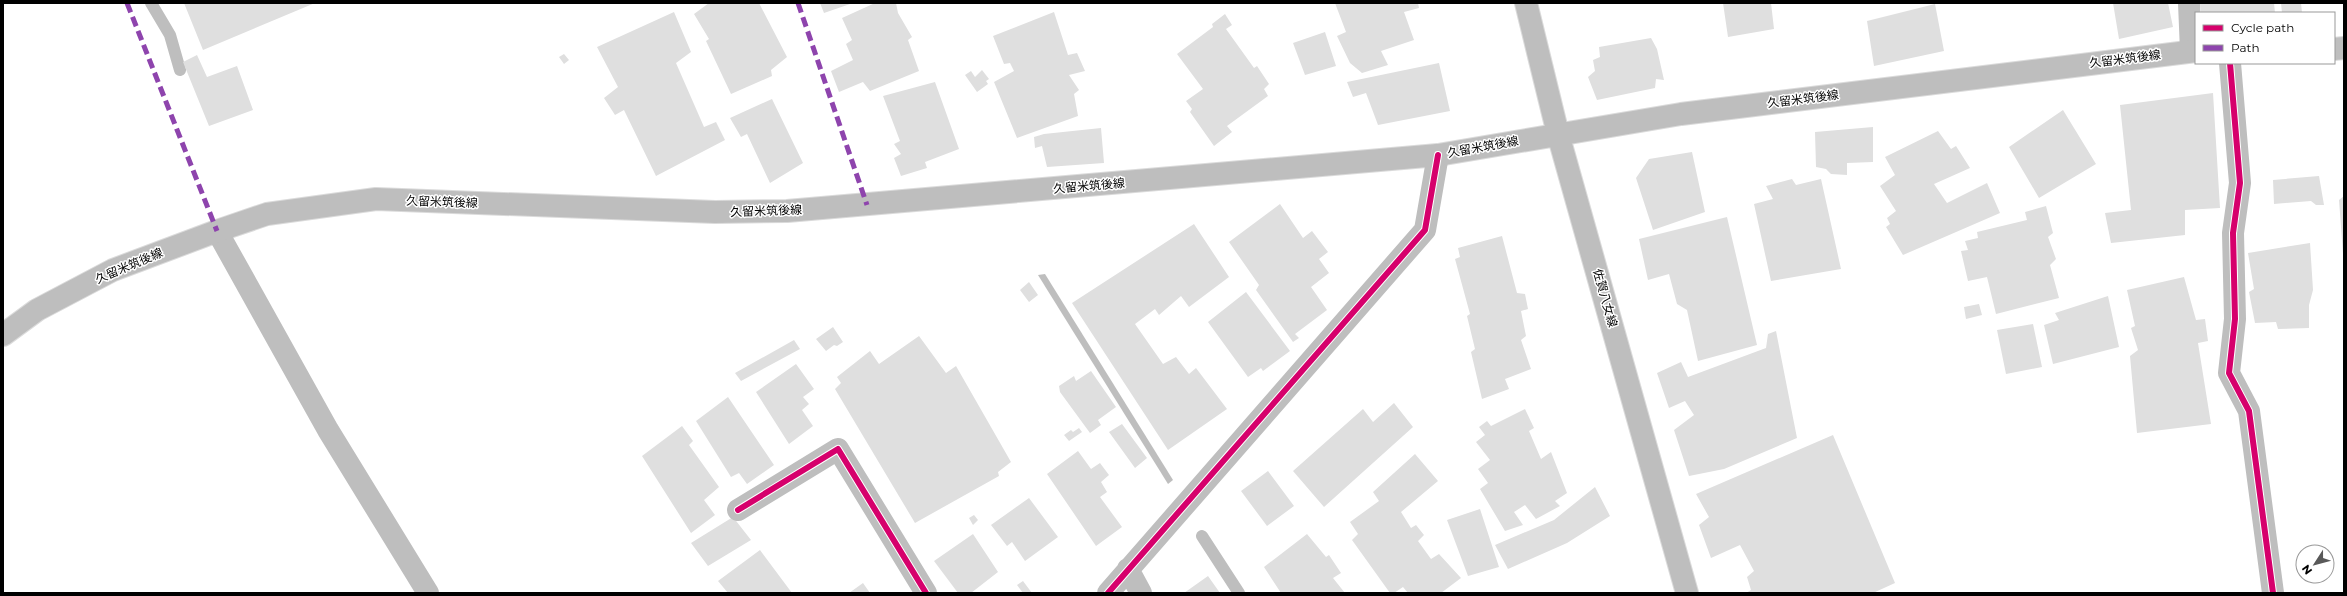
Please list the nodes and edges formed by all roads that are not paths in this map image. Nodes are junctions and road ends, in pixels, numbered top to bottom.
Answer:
1 (1526, 3) edge
2 (2189, 3) edge
3 (2193, 51) edge
4 (2230, 64) edge
5 (1558, 134) junction
6 (1438, 155) junction
7 (217, 231) junction
8 (3, 335) edge
9 (738, 510) dead end
10 (1128, 569) junction
11 (428, 593) edge
12 (926, 593) edge
13 (1108, 593) edge
14 (1141, 593) edge
15 (1687, 593) edge
16 (2273, 593) edge

1 - 5 main road, 佐賀八女線
2 - 3 main road
3 - 5 main road, 久留米筑後線
4 - 16 main road
5 - 6 main road, 久留米筑後線
5 - 15 main road, 佐賀八女線
6 - 7 main road, 久留米筑後線
6 - 10 main road
7 - 8 main road, 久留米筑後線
7 - 11 main road
9 - 12 main road
10 - 13 main road
10 - 14 main road

